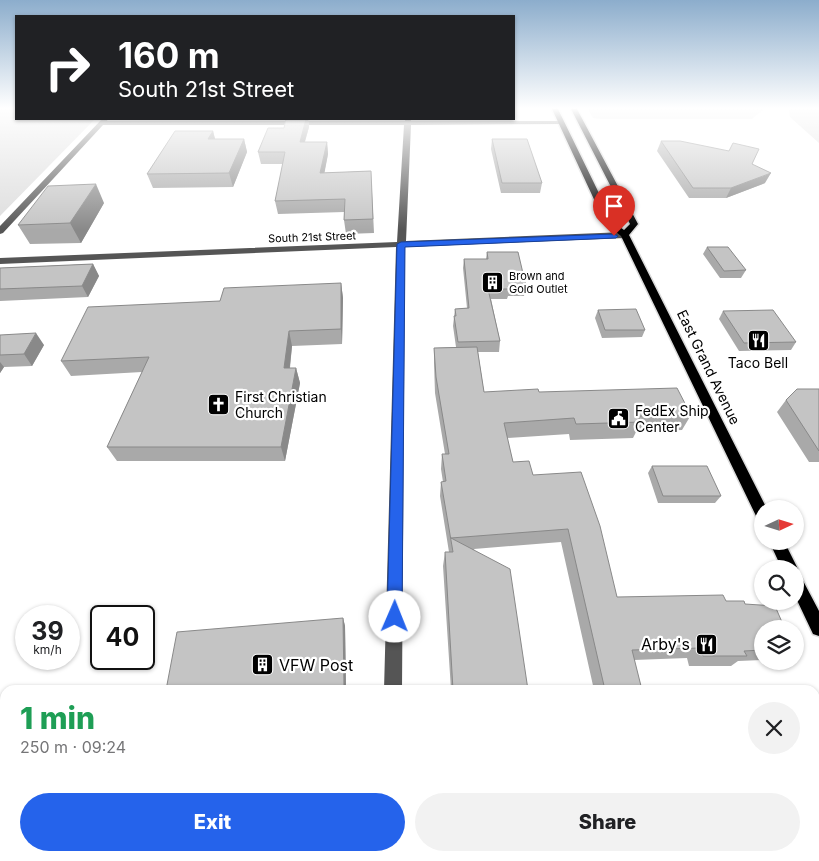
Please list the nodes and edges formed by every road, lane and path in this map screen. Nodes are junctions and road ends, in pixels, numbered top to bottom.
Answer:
1 (77, 149) edge
2 (406, 149) edge
3 (574, 149) edge
4 (595, 149) edge
5 (0, 231) edge
6 (625, 235) junction
7 (401, 244) junction
8 (0, 261) edge
9 (755, 500) edge
10 (804, 598) edge
11 (819, 628) edge
12 (394, 685) edge

1 - 5 street
2 - 7 street
3 - 6 main road, East Grand Avenue
4 - 6 main road
6 - 7 street, South 21st Street
6 - 9 main road, East Grand Avenue
7 - 8 street, South 21st Street
7 - 12 street
10 - 11 main road

